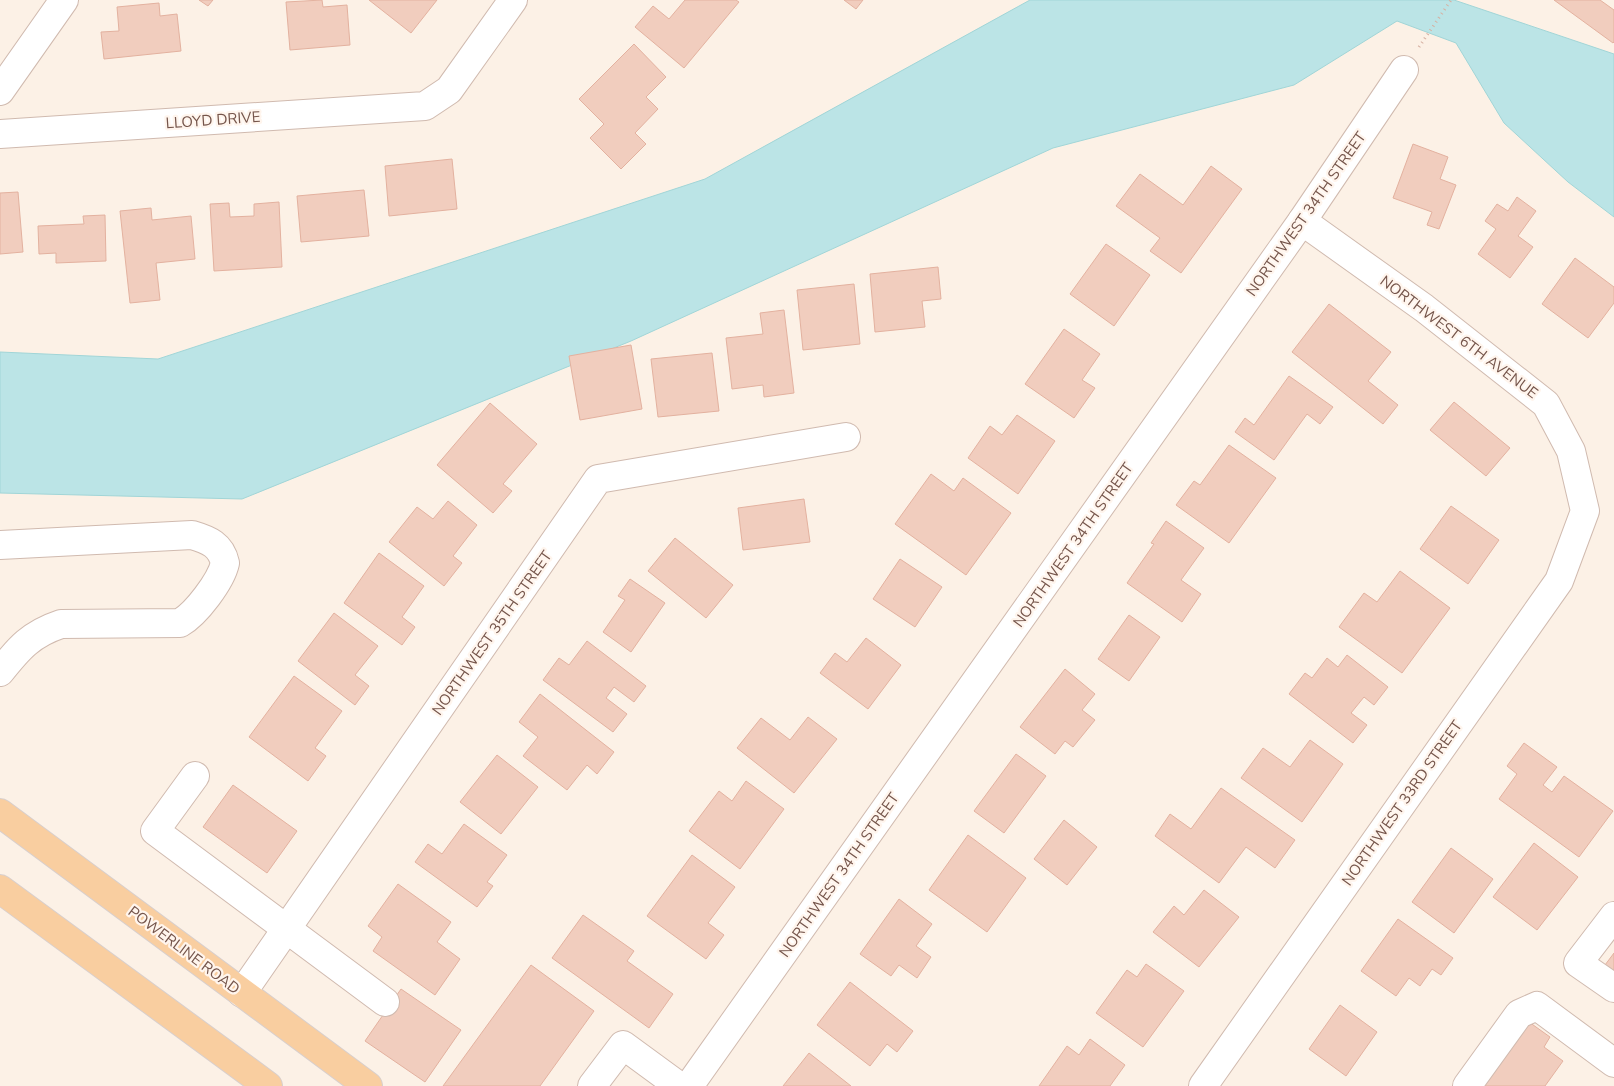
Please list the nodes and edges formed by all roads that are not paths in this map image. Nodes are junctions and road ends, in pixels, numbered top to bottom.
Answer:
1 (64, 0) edge
2 (513, 0) edge
3 (1404, 70) road end
4 (0, 91) edge
5 (0, 134) edge
6 (1302, 221) junction
7 (846, 437) dead end
8 (1585, 510) joint
9 (0, 546) edge
10 (0, 672) edge
11 (195, 776) dead end
12 (0, 813) edge
13 (0, 888) edge
14 (1614, 916) edge
15 (287, 928) junction
16 (1614, 988) edge
17 (242, 994) junction
18 (385, 1002) dead end
19 (1614, 1063) edge
20 (268, 1086) edge
21 (368, 1086) edge
22 (592, 1086) edge
23 (679, 1086) edge
24 (689, 1086) edge
25 (1202, 1086) edge
26 (1466, 1086) edge

1 - 4 street
2 - 5 street, LLOYD DRIVE
3 - 6 street, NORTHWEST 34TH STREET
6 - 8 street, NORTHWEST 6TH AVENUE
6 - 24 street, NORTHWEST 34TH STREET
7 - 15 street, NORTHWEST 35TH STREET
8 - 25 street, NORTHWEST 33RD STREET
9 - 10 street
11 - 15 street
12 - 17 main road, POWERLINE ROAD
13 - 20 main road
14 - 16 street
15 - 17 street, NORTHWEST 35TH STREET
15 - 18 street
17 - 21 main road, POWERLINE ROAD
19 - 26 street
22 - 23 street

